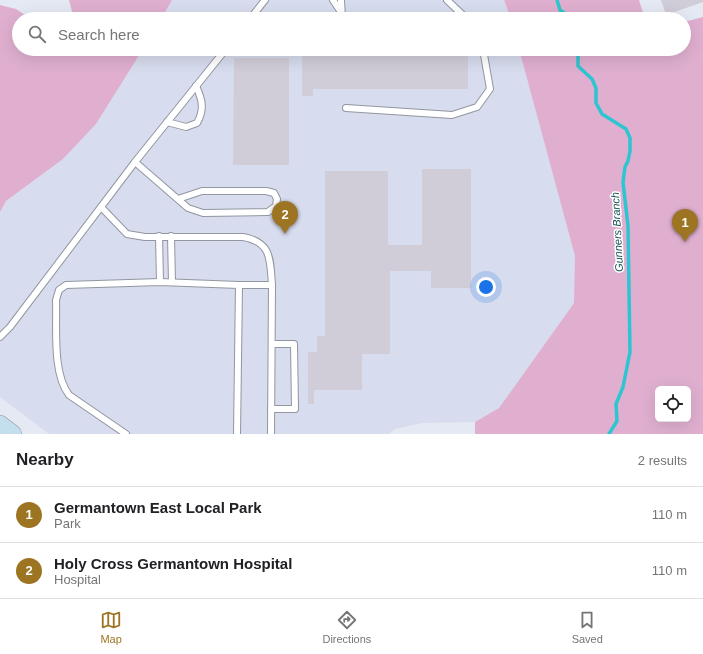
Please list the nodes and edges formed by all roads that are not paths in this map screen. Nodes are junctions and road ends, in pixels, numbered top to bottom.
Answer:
1 (265, 0) edge
2 (333, 0) edge
3 (341, 0) edge
4 (447, 0) edge
5 (256, 12) edge
6 (341, 12) joint
7 (460, 12) edge
8 (220, 56) edge
9 (483, 56) edge
10 (196, 86) junction
11 (346, 108) dead end
12 (167, 122) junction
13 (135, 162) junction
14 (178, 199) junction
15 (101, 207) junction
16 (159, 236) junction
17 (170, 236) junction
18 (160, 282) junction
19 (172, 282) junction
20 (239, 285) junction
21 (272, 285) junction
22 (0, 337) edge
23 (272, 344) junction
24 (271, 409) junction
25 (0, 424) edge
26 (13, 434) edge
27 (126, 434) edge
28 (237, 434) edge
29 (271, 434) edge

1 - 5 lane
2 - 6 lane
3 - 6 lane
4 - 7 lane
8 - 10 lane
9 - 11 lane
10 - 12 lane
10 - 12 lane
12 - 13 lane
13 - 14 lane
13 - 15 lane
14 - 14 lane
15 - 16 lane
15 - 22 lane
16 - 17 lane
16 - 18 lane
17 - 19 lane
17 - 21 lane
18 - 19 lane
18 - 27 lane
19 - 20 lane
20 - 21 lane
20 - 28 lane
21 - 23 lane
23 - 24 lane
23 - 24 lane
24 - 29 lane
25 - 26 street

